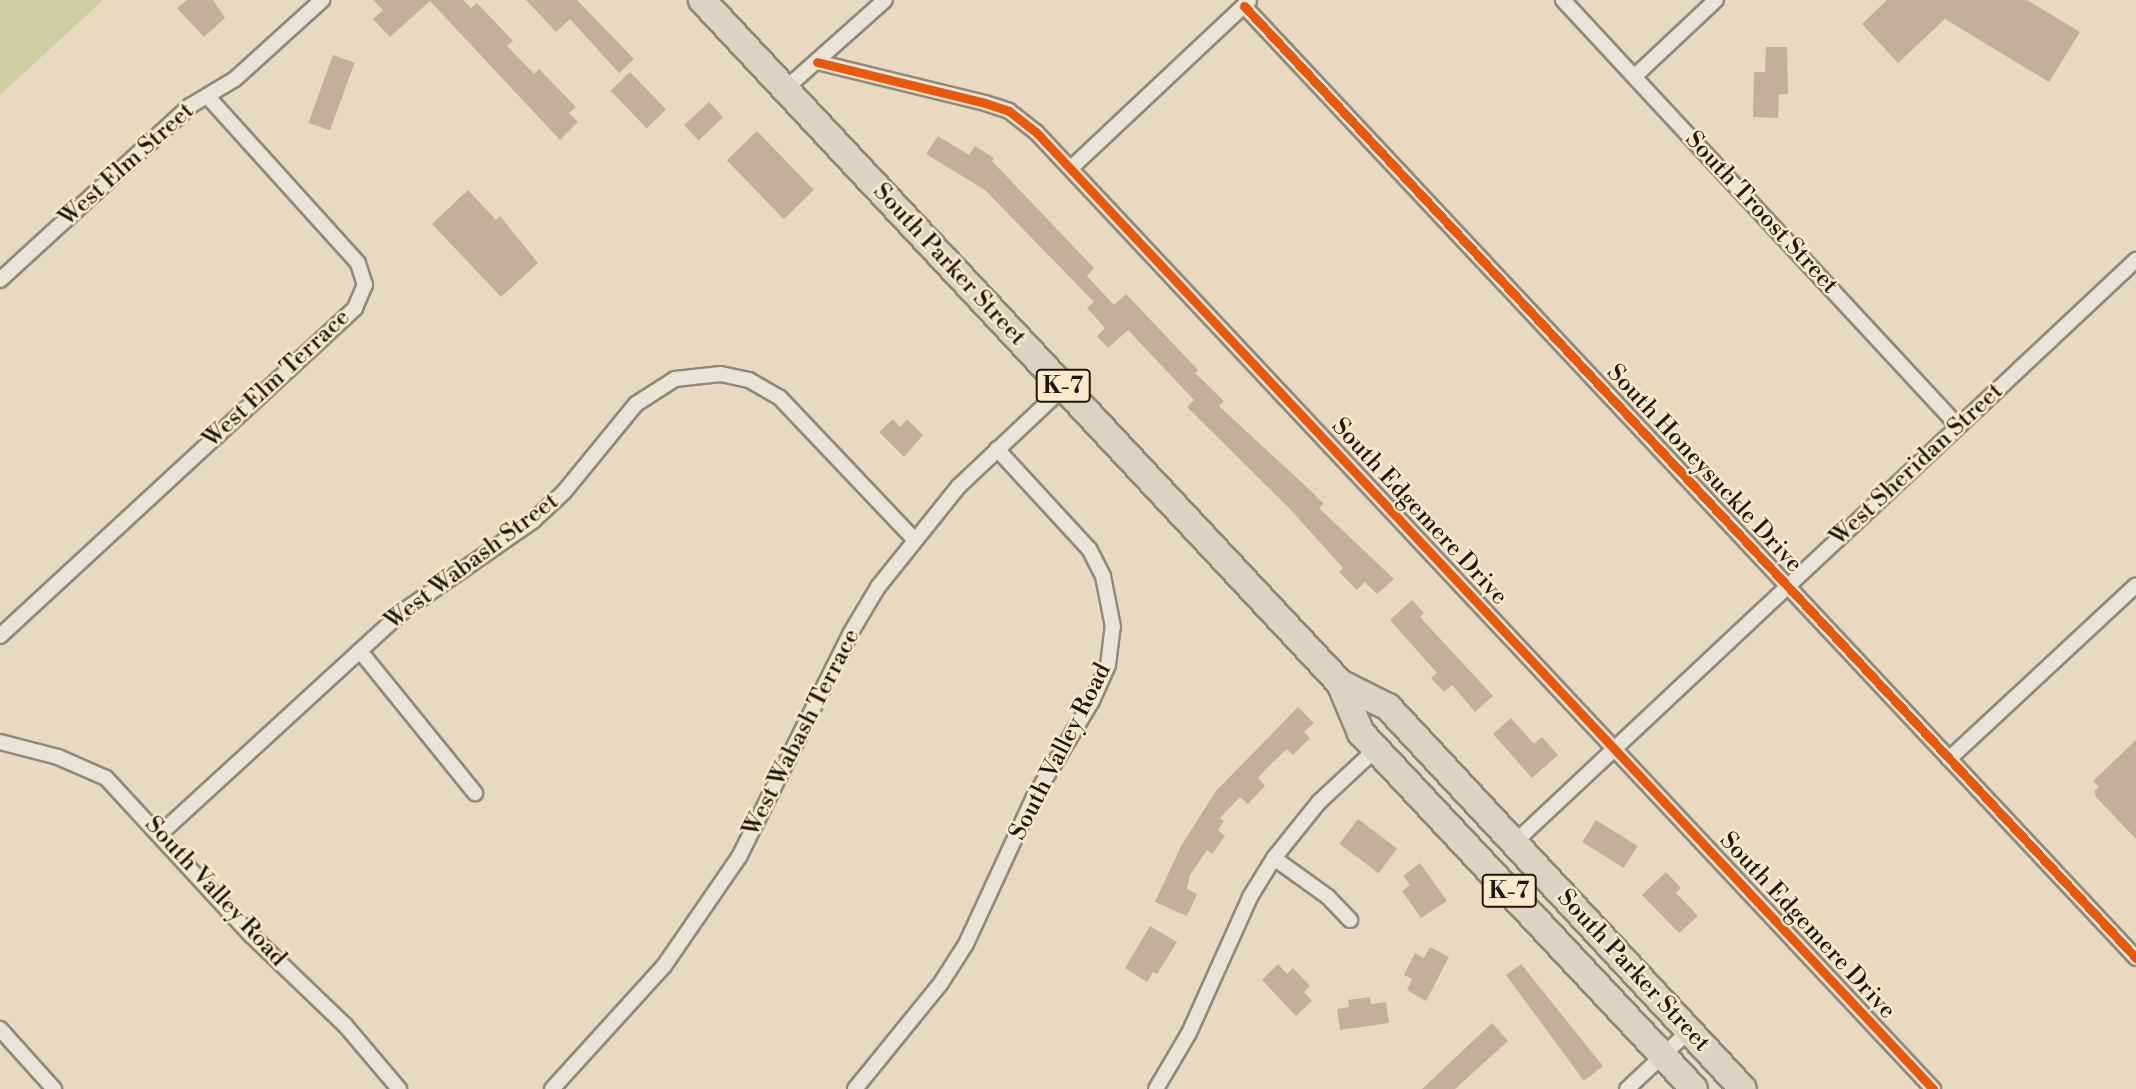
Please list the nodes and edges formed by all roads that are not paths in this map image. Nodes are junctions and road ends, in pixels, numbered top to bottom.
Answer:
1 (322, 0) edge
2 (702, 0) edge
3 (885, 0) edge
4 (1563, 0) edge
5 (1716, 0) edge
6 (1247, 3) edge
7 (817, 62) junction
8 (1635, 76) junction
9 (784, 90) junction
10 (207, 96) junction
11 (1070, 168) junction
12 (2136, 260) edge
13 (0, 280) edge
14 (1064, 387) junction
15 (1958, 426) junction
16 (998, 449) junction
17 (914, 539) junction
18 (2136, 585) edge
19 (1788, 586) junction
20 (0, 636) edge
21 (360, 651) junction
22 (1340, 683) junction
23 (0, 742) edge
24 (1376, 749) junction
25 (1614, 749) junction
26 (1949, 760) junction
27 (475, 793) dead end
28 (160, 834) junction
29 (1514, 843) junction
30 (1274, 858) junction
31 (1350, 920) dead end
32 (2136, 958) edge
33 (0, 1029) edge
34 (1689, 1031) junction
35 (1663, 1056) junction
36 (54, 1089) edge
37 (399, 1089) edge
38 (552, 1089) edge
39 (855, 1089) edge
40 (1156, 1089) edge
41 (1627, 1089) edge
42 (1694, 1089) edge
43 (1743, 1089) edge
44 (1933, 1089) edge

1 - 10 street, West Elm Street
2 - 9 highway, South Parker Street / K-7
3 - 7 street
4 - 8 street, South Troost Street
5 - 8 street
6 - 11 street
6 - 19 street, South Honeysuckle Drive
7 - 9 street
7 - 11 street, South Edgemere Drive
8 - 15 street, South Troost Street
9 - 14 highway, South Parker Street / K-7
10 - 13 street, West Elm Street
10 - 20 street, West Elm Terrace
11 - 25 street, South Edgemere Drive
12 - 15 street, West Sheridan Street
14 - 16 street, West Wabash Terrace
14 - 22 highway, South Parker Street / K-7
15 - 19 street, West Sheridan Street
16 - 17 street, West Wabash Terrace
16 - 39 street, South Valley Road
17 - 21 street, West Wabash Street
17 - 38 street, West Wabash Terrace
18 - 26 street
19 - 25 street, West Sheridan Street
19 - 26 street, South Honeysuckle Drive
21 - 27 street
21 - 28 street, West Wabash Street
22 - 24 highway, South Parker Street / K-7
22 - 29 highway, South Parker Street / K-7
23 - 28 street, South Valley Road
24 - 30 street
24 - 35 highway, South Parker Street / K-7
25 - 29 street, West Sheridan Street
25 - 44 street, South Edgemere Drive
26 - 32 street, South Honeysuckle Drive
28 - 37 street, South Valley Road
29 - 34 highway, South Parker Street / K-7
30 - 31 street
30 - 40 street
33 - 36 street
34 - 35 street
34 - 43 highway, South Parker Street / K-7
35 - 41 street
35 - 42 highway, South Parker Street / K-7

